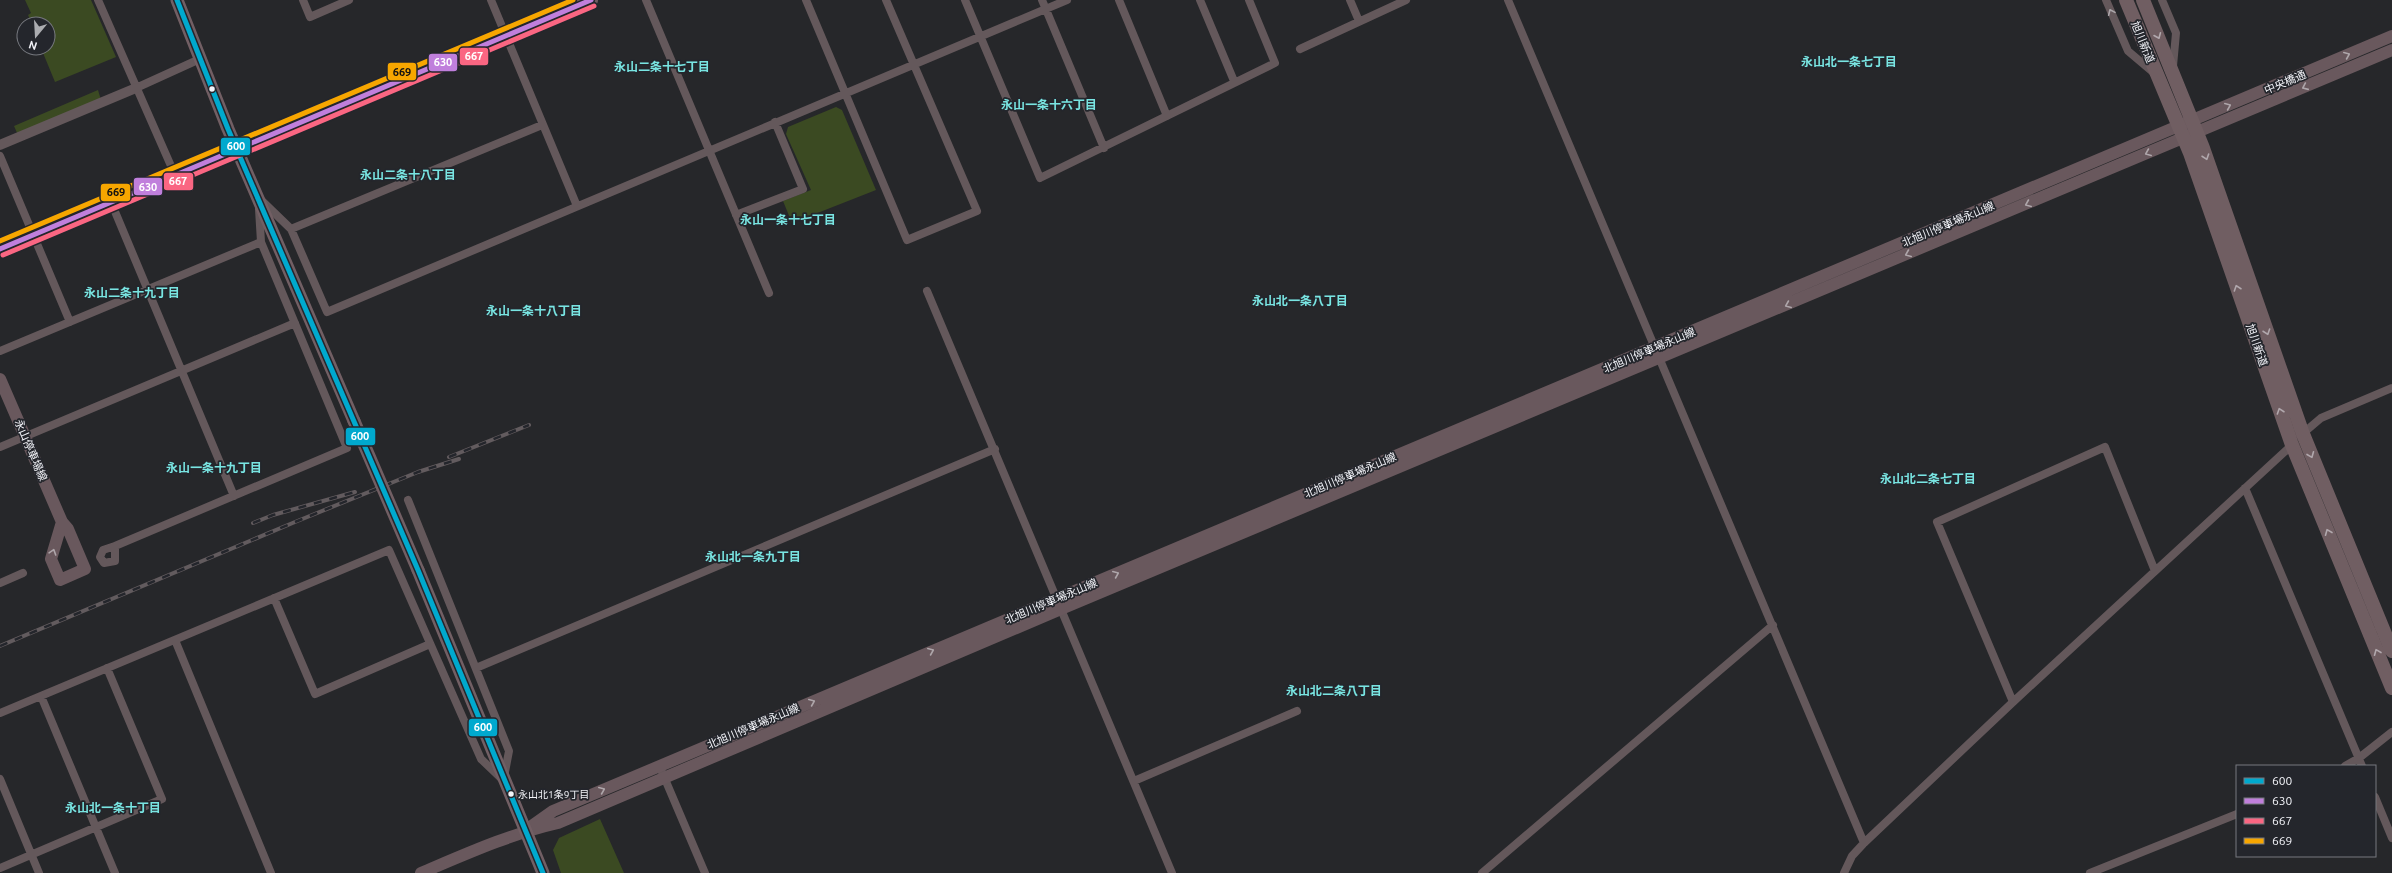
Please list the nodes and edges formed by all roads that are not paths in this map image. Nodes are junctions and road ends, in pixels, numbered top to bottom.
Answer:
1 (98, 0) edge
2 (177, 0) edge
3 (303, 0) edge
4 (349, 0) edge
5 (491, 0) edge
6 (591, 0) edge
7 (646, 0) edge
8 (806, 0) edge
9 (886, 0) edge
10 (964, 0) edge
11 (1042, 0) edge
12 (1066, 0) edge
13 (1119, 0) edge
14 (1200, 0) edge
15 (1249, 0) edge
16 (1350, 0) edge
17 (1406, 0) edge
18 (1508, 0) edge
19 (2106, 0) edge
20 (2126, 0) edge
21 (2143, 0) edge
22 (2162, 0) edge
23 (571, 4) edge
24 (1046, 9) junction
25 (1358, 21) junction
26 (980, 36) junction
27 (2392, 36) edge
28 (506, 37) junction
29 (1300, 49) dead end
30 (2392, 50) edge
31 (202, 58) junction
32 (913, 64) junction
33 (2172, 71) junction
34 (2157, 77) junction
35 (1234, 81) junction
36 (136, 88) junction
37 (845, 92) junction
38 (1167, 116) junction
39 (775, 122) junction
40 (542, 125) junction
41 (2188, 130) junction
42 (0, 145) edge
43 (1104, 148) junction
44 (238, 149) junction
45 (709, 150) junction
46 (0, 156) edge
47 (175, 175) junction
48 (259, 198) junction
49 (111, 202) junction
50 (577, 206) junction
51 (736, 215) junction
52 (291, 229) junction
53 (33, 235) junction
54 (261, 242) junction
55 (0, 249) edge
56 (147, 289) junction
57 (927, 291) dead end
58 (770, 293) dead end
59 (70, 322) junction
60 (295, 323) junction
61 (0, 351) edge
62 (1657, 354) junction
63 (181, 371) junction
64 (0, 379) edge
65 (2392, 388) edge
66 (2303, 434) junction
67 (25, 437) junction
68 (2292, 445) junction
69 (0, 447) edge
70 (995, 449) junction
71 (2245, 488) junction
72 (234, 496) junction
73 (408, 500) dead end
74 (62, 522) dead end
75 (114, 546) dead end
76 (2155, 571) junction
77 (24, 573) dead end
78 (0, 582) edge
79 (274, 598) junction
80 (1059, 604) junction
81 (1773, 626) junction
82 (175, 640) junction
83 (430, 644) junction
84 (2392, 651) edge
85 (107, 668) junction
86 (476, 668) junction
87 (2392, 688) edge
88 (41, 696) junction
89 (2013, 702) junction
90 (1297, 711) dead end
91 (0, 713) edge
92 (2392, 732) edge
93 (2360, 762) edge
94 (2349, 765) edge
95 (659, 766) junction
96 (665, 778) junction
97 (0, 779) edge
98 (504, 780) junction
99 (1134, 781) junction
100 (2376, 799) edge
101 (2236, 814) edge
102 (96, 827) junction
103 (525, 831) junction
104 (2392, 838) edge
105 (1864, 843) junction
106 (31, 854) junction
107 (0, 868) edge
108 (39, 873) edge
109 (116, 873) edge
110 (271, 873) edge
111 (421, 873) edge
112 (543, 873) edge
113 (705, 873) edge
114 (1172, 873) edge
115 (1482, 873) edge
116 (1844, 873) edge
117 (2090, 873) edge

1 - 36 street
2 - 31 main road
3 - 4 street
5 - 28 street
6 - 23 highway
7 - 45 street
8 - 37 street
9 - 32 street
10 - 26 street
11 - 24 street
12 - 24 street
13 - 38 street
14 - 35 street
15 - 35 street
16 - 25 street
17 - 25 street
18 - 62 street
34 -> 19 street
20 - 34 highway, 旭川新道
21 -> 33 highway, 旭川新道
22 - 33 street
23 - 28 highway
24 - 26 street
24 - 43 street
25 - 29 street
26 - 32 street
26 - 43 street
41 -> 27 main road, 中央橋通
28 - 40 street
28 - 44 highway
30 -> 41 main road, 中央橋通
31 - 36 street
31 - 44 main road
32 - 37 street
32 - 37 street
33 - 41 highway, 旭川新道
34 - 41 highway, 旭川新道
35 - 38 street
36 - 42 street
36 - 47 street
37 - 39 street
38 - 43 street
39 - 45 street
39 - 51 street
40 - 50 street
40 - 52 street
41 - 62 main road, 北旭川停車場永山線
41 -> 66 highway, 旭川新道
68 -> 41 highway, 旭川新道
44 - 47 highway
44 - 48 main road
45 - 50 street
45 - 51 street
46 - 53 street
47 - 49 highway
48 - 52 street
48 - 54 street
48 - 98 main road, bridge
49 - 53 highway
49 - 56 street
50 - 52 street
51 - 58 street
53 - 55 highway
53 - 59 street
54 - 56 street
54 - 60 street
56 - 59 street
56 - 63 street
57 - 70 street
59 - 61 street
60 - 63 street
60 - 72 street
62 - 80 main road, 北旭川停車場永山線
62 - 81 street
63 - 67 street
63 - 72 street
64 - 67 main road, 永山停車場線
65 - 66 street
66 - 68 street
66 -> 84 highway, 旭川新道
67 - 69 street
67 - 74 main road, 永山停車場線
68 - 71 street
87 -> 68 highway, 旭川新道
70 - 80 street
70 - 86 street
71 - 76 street
71 - 93 street
72 - 75 street
73 - 86 street
76 - 89 street
76 - 89 street
77 - 78 street
79 - 82 street
79 - 83 street
79 - 83 street
95 -> 80 main road, 北旭川停車場永山線
80 - 96 main road, 北旭川停車場永山線
80 - 99 street
81 - 105 street
81 - 115 street
82 - 85 street
82 - 110 street
83 - 98 street
85 - 88 street
85 - 102 street
86 - 98 street
88 - 91 street
88 - 102 street
89 - 105 street
90 - 99 street
92 - 93 street
93 - 94 street
95 - 96 street
103 -> 95 main road, 北旭川停車場永山線
96 - 103 main road, 北旭川停車場永山線
96 - 113 street
97 - 106 street
98 - 103 main road
99 - 114 street
100 - 104 street
101 - 117 street
102 - 106 street
102 - 109 street
103 - 111 main road, 北旭川停車場永山線
103 - 112 main road
105 - 116 street
106 - 107 street
106 - 108 street

